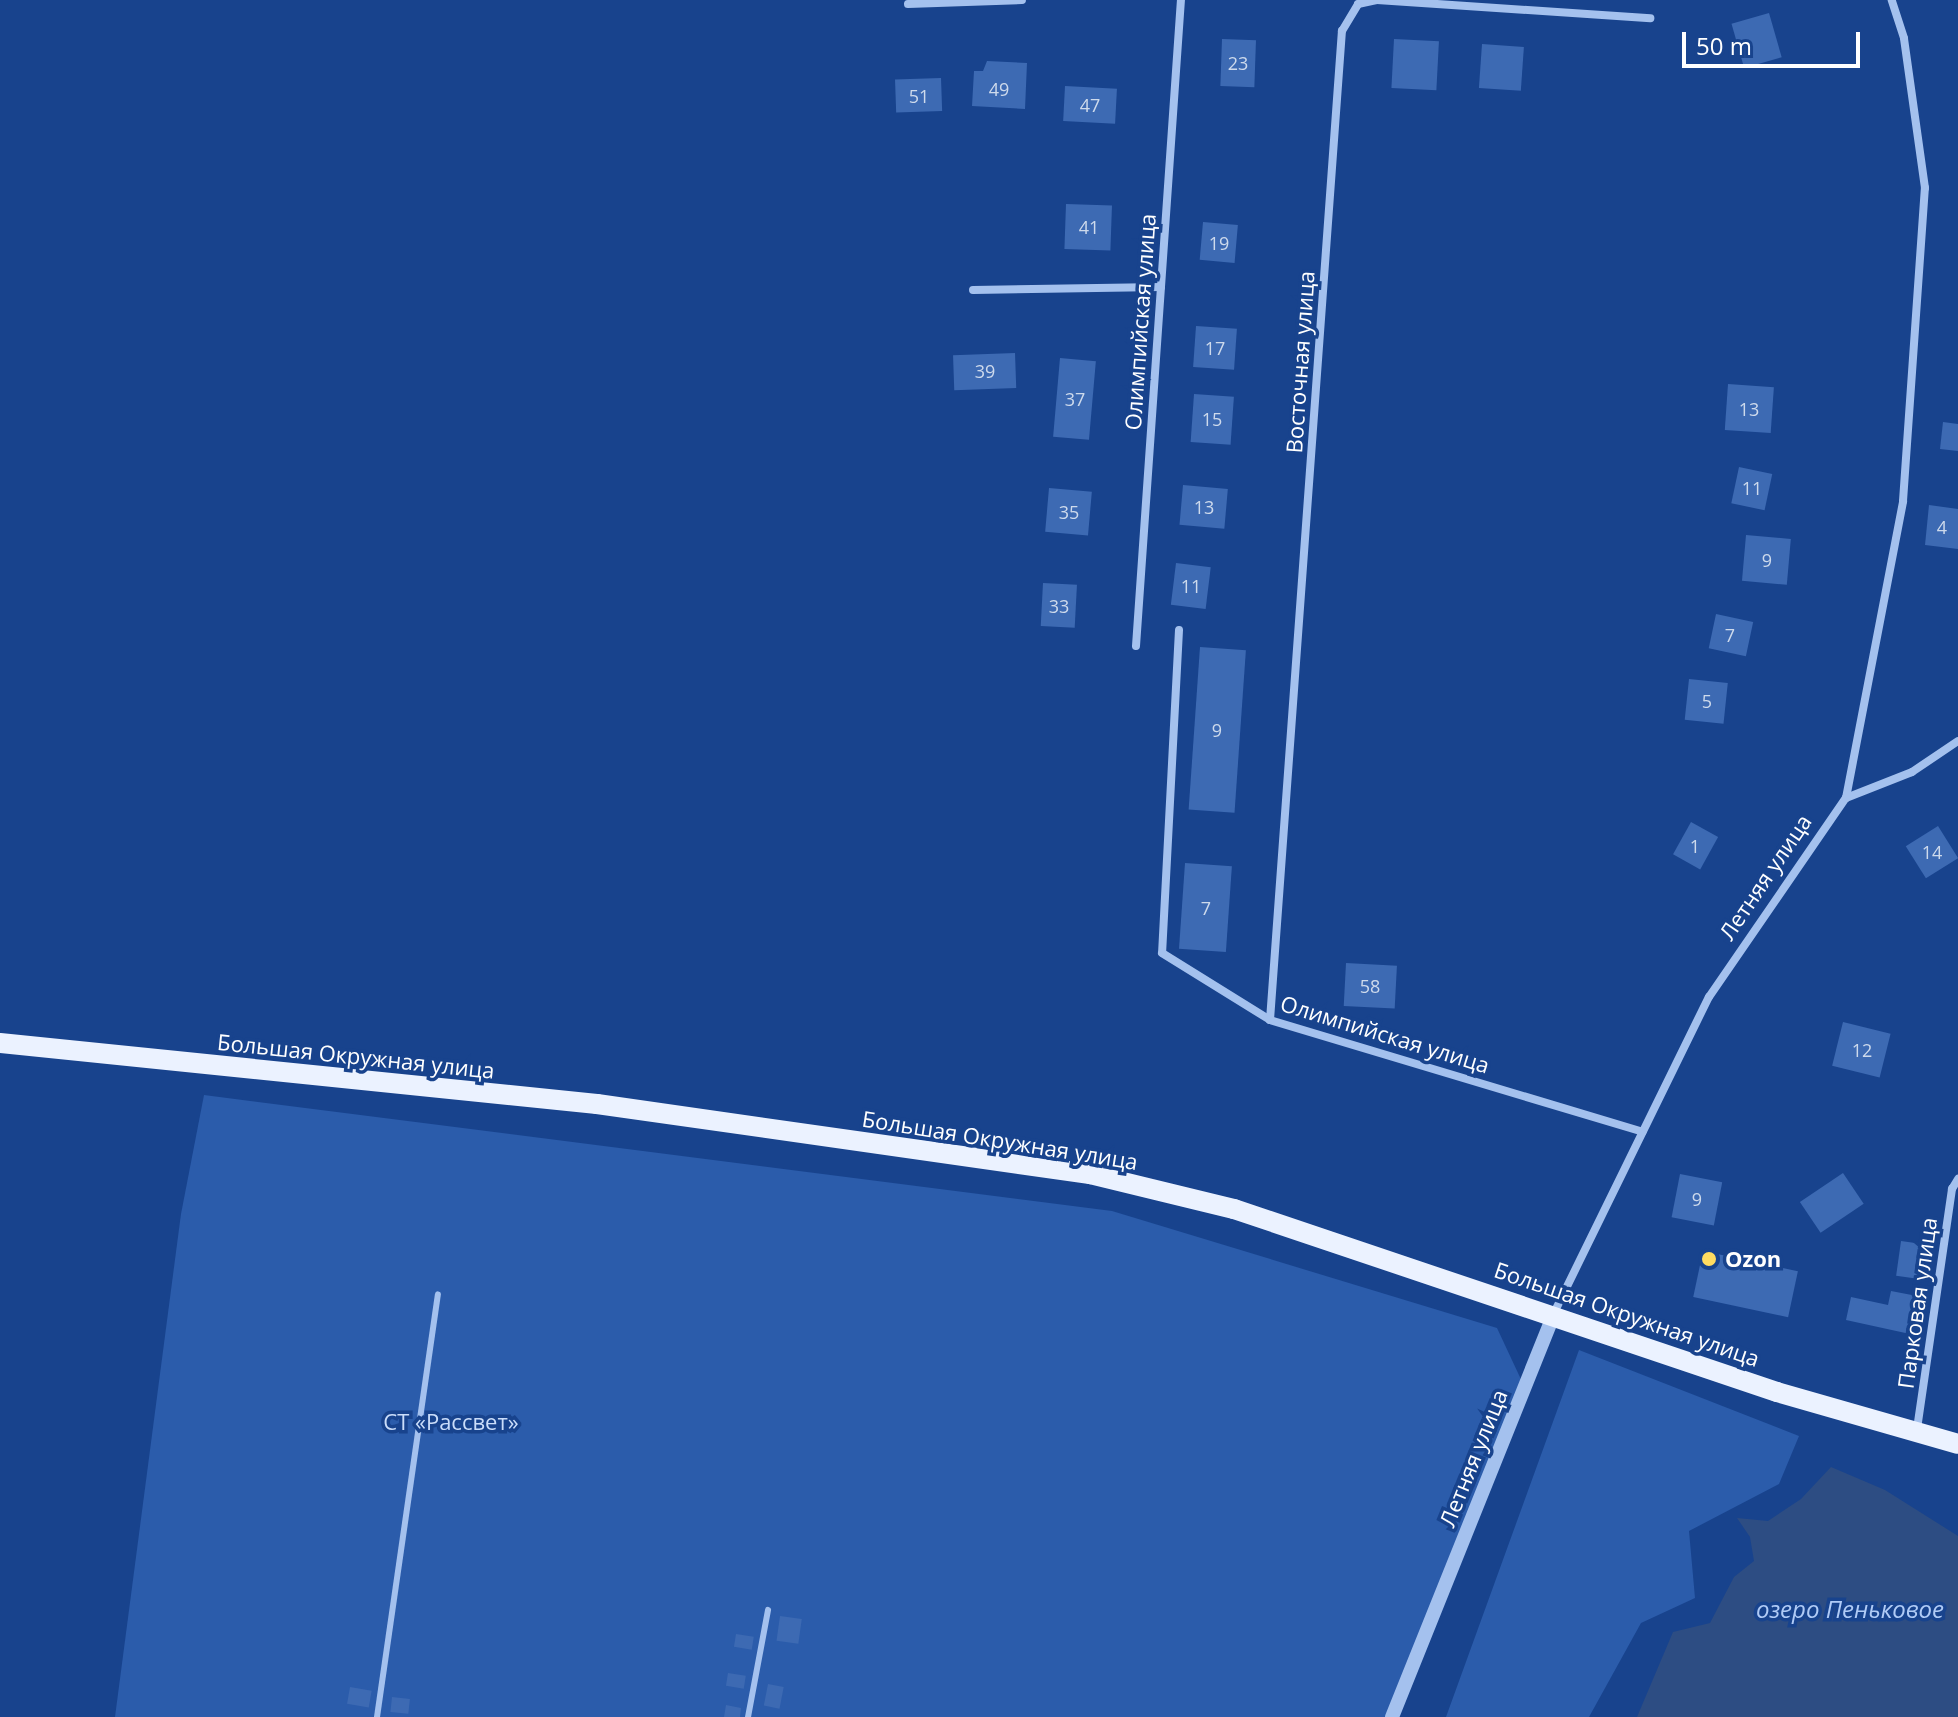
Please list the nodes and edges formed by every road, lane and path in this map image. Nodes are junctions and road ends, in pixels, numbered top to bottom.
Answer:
1 (1022, 0) edge
2 (1181, 0) edge
3 (1892, 0) edge
4 (908, 4) dead end
5 (1650, 18) dead end
6 (1161, 287) junction
7 (973, 290) dead end
8 (1179, 630) dead end
9 (1136, 646) dead end
10 (1958, 741) edge
11 (1846, 798) junction
12 (1270, 1020) junction
13 (0, 1043) edge
14 (1643, 1132) junction
15 (1958, 1179) edge
16 (438, 1294) dead end
17 (1554, 1313) junction
18 (1916, 1434) junction
19 (1958, 1444) edge
20 (768, 1610) dead end
21 (377, 1717) edge
22 (748, 1717) edge
23 (1392, 1717) edge

1 - 4 street
2 - 6 street, Олимпийская улица
3 - 11 street, Летняя улица
5 - 12 street, Восточная улица
6 - 7 street
6 - 9 street, Олимпийская улица
8 - 12 street, Олимпийская улица
10 - 11 street
11 - 14 street, Летняя улица
12 - 14 street, Олимпийская улица
13 - 17 main road, Большая Окружная улица
14 - 17 street, Летняя улица
15 - 18 street, Парковая улица
16 - 21 lane
17 - 18 main road, Большая Окружная улица
17 - 23 street, Летняя улица
18 - 19 main road, Большая Окружная улица
20 - 22 lane

